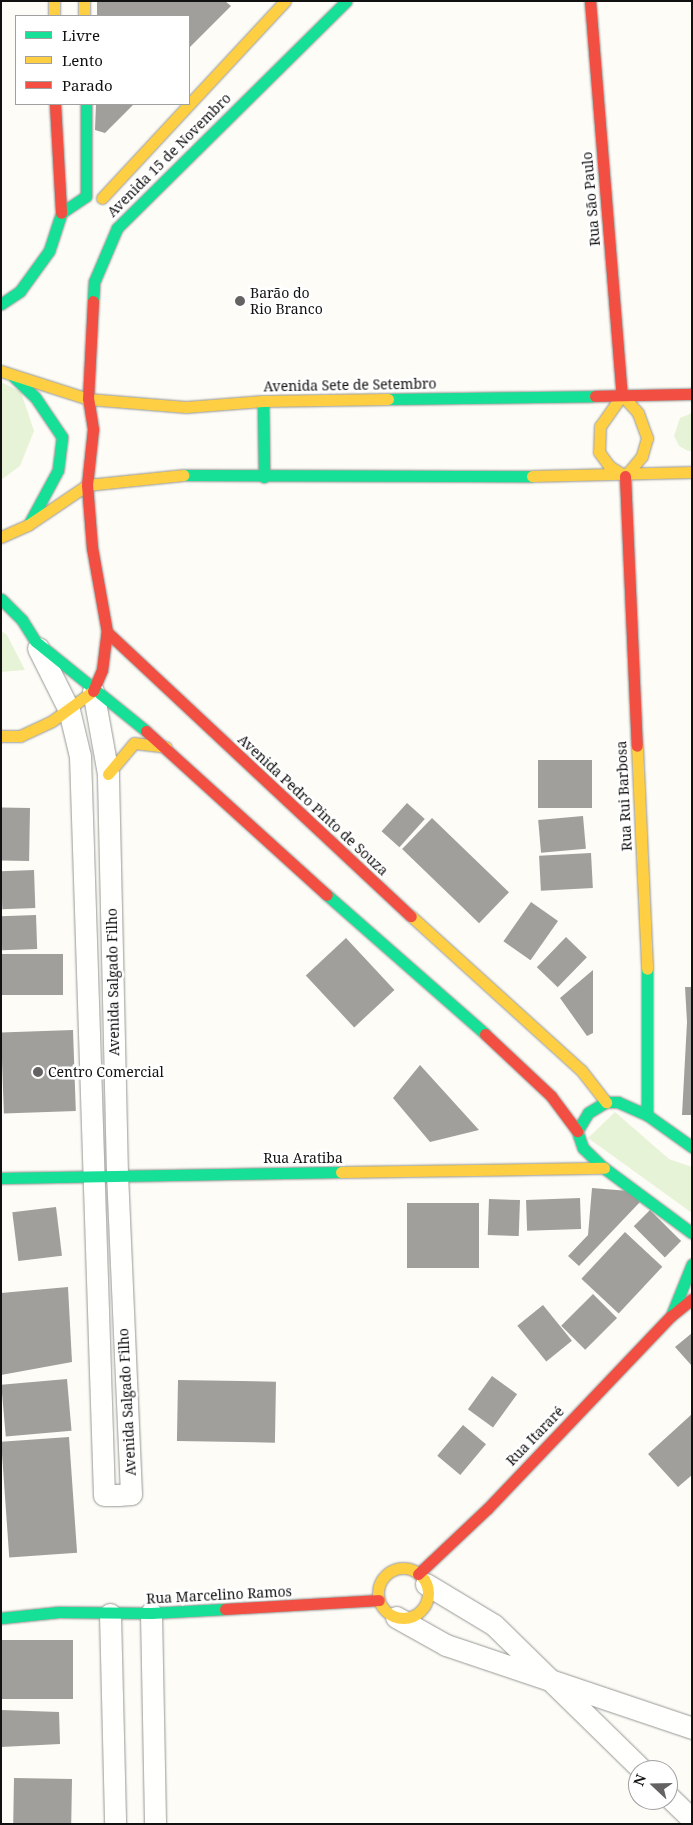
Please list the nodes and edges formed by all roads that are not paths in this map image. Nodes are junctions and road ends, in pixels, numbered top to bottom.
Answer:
1 (54, 1) edge
2 (84, 1) edge
3 (285, 1) edge
4 (346, 1) edge
5 (590, 1) edge
6 (54, 15) edge
7 (84, 15) edge
8 (190, 103) edge
9 (56, 105) edge
10 (86, 105) edge
11 (188, 105) edge
12 (86, 196) junction
13 (102, 198) junction
14 (61, 212) junction
15 (114, 219) junction
16 (1, 304) edge
17 (1, 371) edge
18 (13, 376) junction
19 (692, 394) edge
20 (622, 395) junction
21 (88, 399) junction
22 (263, 401) junction
23 (692, 472) edge
24 (624, 476) junction
25 (264, 477) junction
26 (88, 485) junction
27 (28, 525) junction
28 (1, 537) edge
29 (1, 599) edge
30 (107, 632) junction
31 (35, 641) junction
32 (93, 691) junction
33 (69, 710) junction
34 (1, 736) edge
35 (166, 747) junction
36 (108, 774) junction
37 (344, 889) dead end
38 (332, 900) junction
39 (606, 1102) junction
40 (647, 1115) junction
41 (577, 1130) junction
42 (692, 1147) edge
43 (604, 1168) junction
44 (93, 1174) junction
45 (117, 1174) junction
46 (1, 1178) edge
47 (692, 1233) edge
48 (692, 1264) edge
49 (692, 1299) edge
50 (671, 1316) junction
51 (422, 1579) junction
52 (379, 1600) junction
53 (21, 1604) dead end
54 (59, 1612) junction
55 (110, 1614) junction
56 (151, 1614) junction
57 (396, 1617) junction
58 (1, 1618) edge
59 (554, 1682) junction
60 (692, 1728) edge
61 (631, 1760) edge
62 (678, 1806) edge
63 (692, 1819) edge
64 (115, 1824) edge
65 (155, 1824) edge

1 - 6 main road
2 - 7 main road
3 - 8 main road, Avenida 15 de Novembro
4 - 15 main road, Avenida 15 de Novembro
5 - 20 main road, Rua São Paulo
9 - 14 main road
10 - 12 main road
11 - 13 main road, Avenida 15 de Novembro
12 - 13 main road
12 - 14 main road
13 - 15 main road
14 - 16 main road
15 - 21 main road, Avenida 15 de Novembro
17 - 18 main road, Avenida Sete de Setembro
18 - 21 main road, Avenida Sete de Setembro
18 - 27 main road
19 - 20 main road, Avenida Sete de Setembro
20 - 22 main road, Avenida Sete de Setembro
20 - 24 main road
20 - 24 main road
21 - 22 main road, Avenida Sete de Setembro
21 - 26 main road, Avenida 15 de Novembro
22 - 25 main road
23 - 24 main road
24 - 25 main road
24 - 40 main road, Rua Rui Barbosa
25 - 26 main road
26 - 27 main road
26 - 30 main road
27 - 28 main road
29 - 31 main road
30 - 32 main road, Avenida Salgado Filho
30 - 39 main road, Avenida Pedro Pinto de Souza
31 - 32 main road
31 - 33 street, Avenida Salgado Filho
32 - 33 main road
32 - 35 main road
32 - 36 street, Avenida Salgado Filho
33 - 34 main road
33 - 44 street, Avenida Salgado Filho
35 - 36 main road
35 - 38 main road
36 - 45 street, Avenida Salgado Filho
37 - 38 main road
38 - 41 main road
39 - 40 main road
39 - 41 main road
40 - 42 main road
41 - 43 main road
43 - 45 main road, Rua Aratiba
43 - 47 main road
44 - 45 main road, Rua Aratiba
44 - 45 street, Avenida Salgado Filho
44 - 46 main road, Rua Aratiba
48 - 50 main road, Rua Itararé
49 - 50 main road, Rua Itararé
50 - 51 main road, Rua Itararé
51 - 52 main road
51 - 57 main road
51 - 59 street
52 - 56 main road, Rua Marcelino Ramos
52 - 57 main road
53 - 54 main road, Rua Marcelino Ramos
54 - 55 main road, Rua Marcelino Ramos
54 - 58 main road, Rua Marcelino Ramos
55 - 56 main road, Rua Marcelino Ramos
55 - 64 street
56 - 65 street
57 - 59 street
59 - 60 street
59 - 61 street
62 - 63 street

